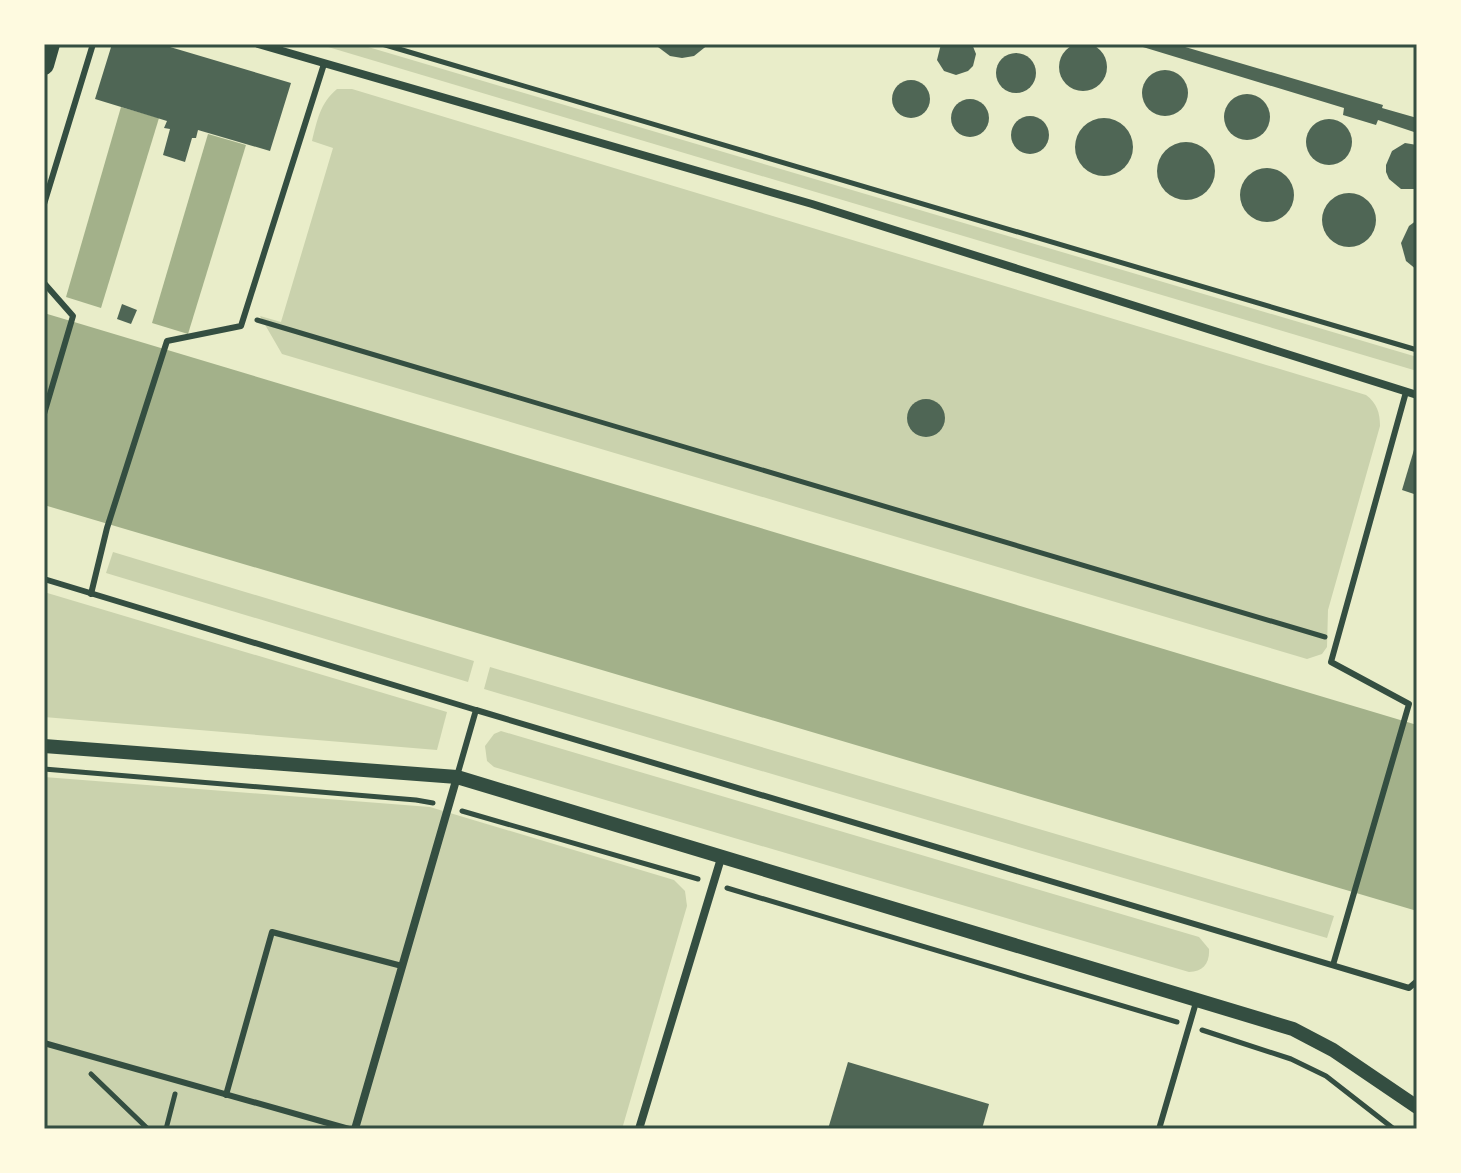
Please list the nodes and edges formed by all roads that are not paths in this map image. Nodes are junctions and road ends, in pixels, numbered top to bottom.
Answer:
1 (50, 44) edge
2 (93, 44) edge
3 (258, 44) edge
4 (324, 64) junction
5 (44, 65) edge
6 (44, 204) edge
7 (44, 283) edge
8 (1406, 392) junction
9 (1417, 395) edge
10 (44, 414) edge
11 (44, 579) edge
12 (91, 594) junction
13 (476, 710) junction
14 (44, 746) edge
15 (457, 777) junction
16 (722, 855) junction
17 (1333, 965) junction
18 (402, 966) junction
19 (1417, 981) edge
20 (1197, 999) junction
21 (44, 1043) edge
22 (226, 1095) junction
23 (1417, 1107) edge
24 (349, 1129) edge
25 (355, 1129) edge
26 (639, 1129) edge
27 (1159, 1129) edge

1 - 5 main road
2 - 6 lane
3 - 4 street
4 - 8 street
4 - 12 lane
7 - 10 lane
8 - 9 street
8 - 17 lane
11 - 12 lane
12 - 13 lane
13 - 15 lane
13 - 17 lane
14 - 15 street
15 - 16 street
15 - 18 street
16 - 20 street
16 - 26 street
17 - 19 lane
18 - 22 lane
18 - 25 street
20 - 23 street
20 - 27 lane
21 - 22 lane
22 - 24 lane

